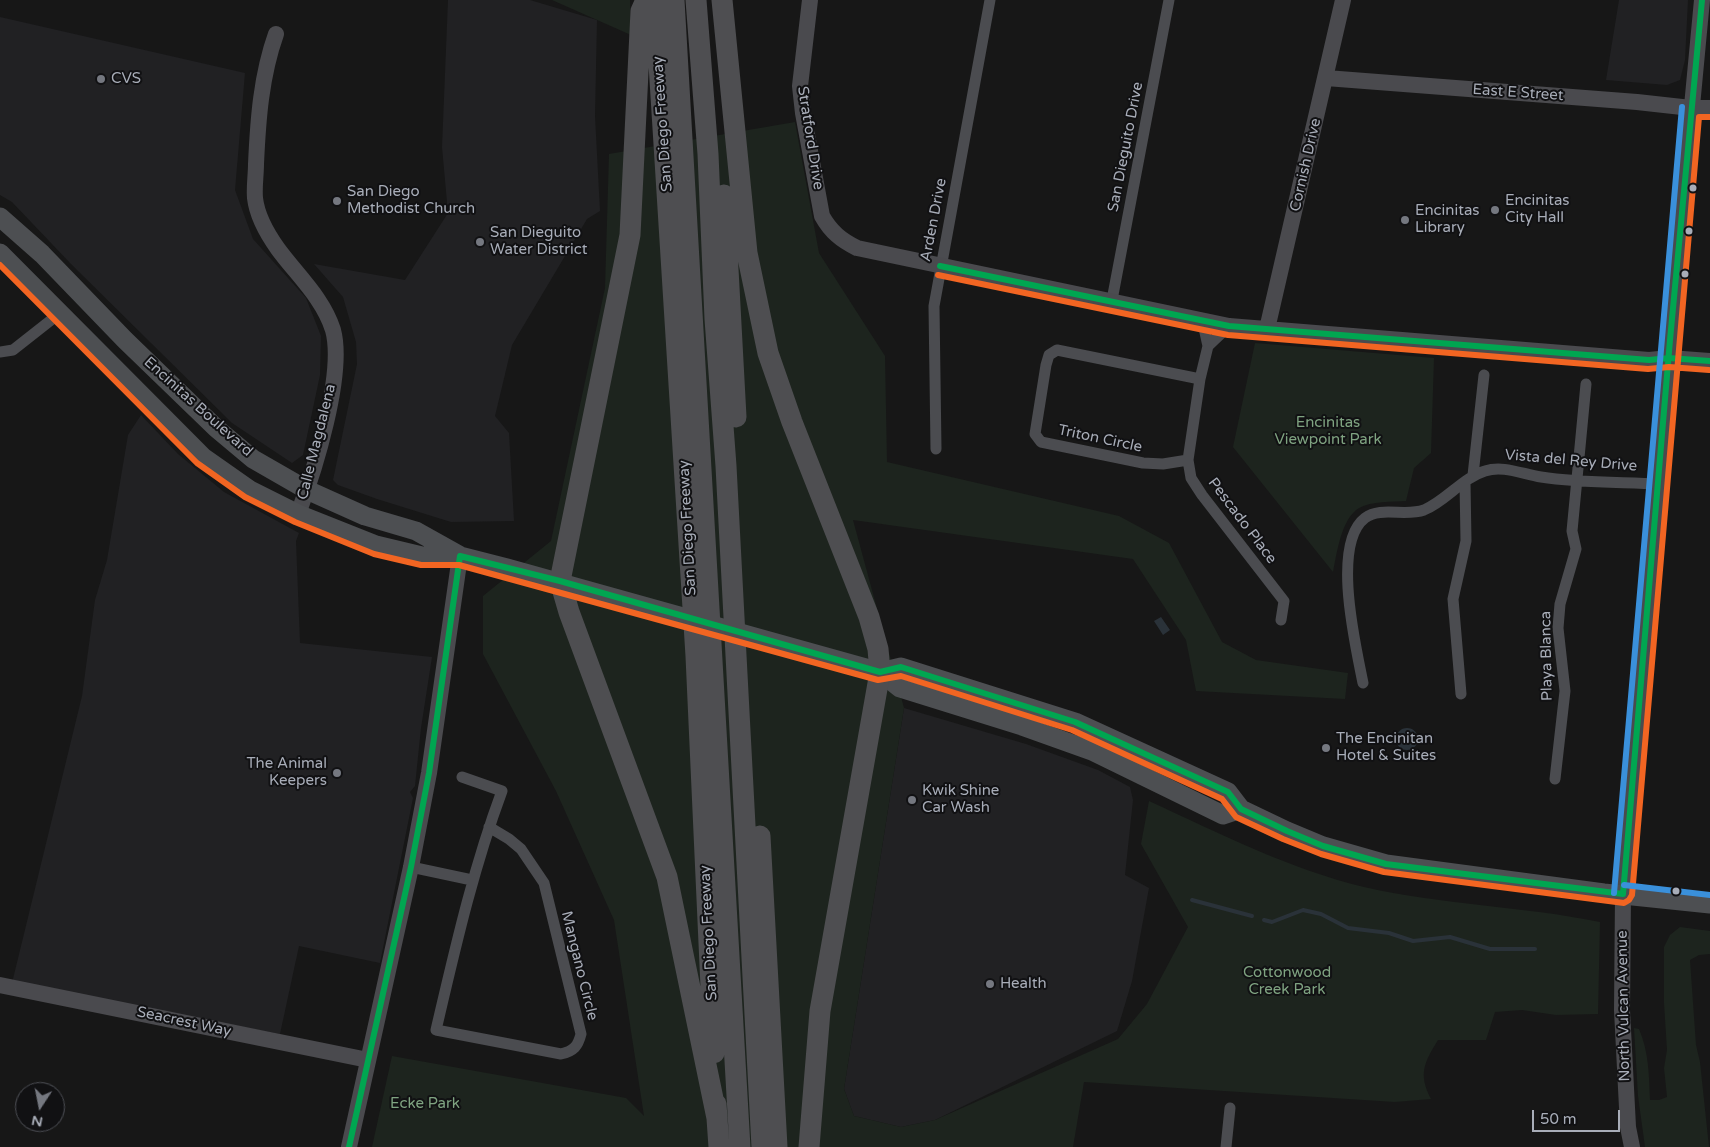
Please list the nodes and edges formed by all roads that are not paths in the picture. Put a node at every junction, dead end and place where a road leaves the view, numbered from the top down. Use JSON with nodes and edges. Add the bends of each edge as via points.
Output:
{"nodes":[{"id":1,"x":646,"y":0,"type":"edge"},
{"id":2,"x":656,"y":0,"type":"edge"},
{"id":3,"x":674,"y":0,"type":"edge"},
{"id":4,"x":696,"y":0,"type":"edge"},
{"id":5,"x":714,"y":0,"type":"edge"},
{"id":6,"x":722,"y":0,"type":"edge"},
{"id":7,"x":810,"y":0,"type":"edge"},
{"id":8,"x":990,"y":0,"type":"edge"},
{"id":9,"x":1169,"y":0,"type":"edge"},
{"id":10,"x":1343,"y":0,"type":"edge"},
{"id":11,"x":1702,"y":0,"type":"edge"},
{"id":12,"x":276,"y":34,"type":"dead end"},
{"id":13,"x":1326,"y":78,"type":"junction"},
{"id":14,"x":1691,"y":108,"type":"junction"},
{"id":15,"x":1710,"y":108,"type":"edge"},
{"id":16,"x":0,"y":217,"type":"edge"},
{"id":17,"x":0,"y":253,"type":"edge"},
{"id":18,"x":940,"y":266,"type":"junction"},
{"id":19,"x":1112,"y":300,"type":"junction"},
{"id":20,"x":60,"y":313,"type":"junction"},
{"id":21,"x":1202,"y":320,"type":"junction"},
{"id":22,"x":1229,"y":326,"type":"junction"},
{"id":23,"x":1267,"y":329,"type":"junction"},
{"id":24,"x":1208,"y":346,"type":"junction"},
{"id":25,"x":0,"y":352,"type":"edge"},
{"id":26,"x":1669,"y":358,"type":"junction"},
{"id":27,"x":1710,"y":362,"type":"edge"},
{"id":28,"x":1484,"y":375,"type":"dead end"},
{"id":29,"x":1200,"y":380,"type":"junction"},
{"id":30,"x":1586,"y":384,"type":"dead end"},
{"id":31,"x":936,"y":449,"type":"dead end"},
{"id":32,"x":1188,"y":460,"type":"junction"},
{"id":33,"x":1469,"y":479,"type":"junction"},
{"id":34,"x":1576,"y":479,"type":"junction"},
{"id":35,"x":1658,"y":484,"type":"junction"},
{"id":36,"x":307,"y":490,"type":"junction"},
{"id":37,"x":298,"y":514,"type":"junction"},
{"id":38,"x":460,"y":556,"type":"junction"},
{"id":39,"x":560,"y":581,"type":"junction"},
{"id":40,"x":739,"y":582,"type":"junction"},
{"id":41,"x":700,"y":586,"type":"junction"},
{"id":42,"x":1281,"y":620,"type":"dead end"},
{"id":43,"x":704,"y":658,"type":"junction"},
{"id":44,"x":880,"y":672,"type":"junction"},
{"id":45,"x":1363,"y":683,"type":"dead end"},
{"id":46,"x":1461,"y":694,"type":"dead end"},
{"id":47,"x":462,"y":777,"type":"dead end"},
{"id":48,"x":1555,"y":779,"type":"dead end"},
{"id":49,"x":489,"y":827,"type":"junction"},
{"id":50,"x":411,"y":867,"type":"junction"},
{"id":51,"x":472,"y":880,"type":"junction"},
{"id":52,"x":1623,"y":894,"type":"junction"},
{"id":53,"x":1710,"y":904,"type":"edge"},
{"id":54,"x":0,"y":985,"type":"edge"},
{"id":55,"x":368,"y":1060,"type":"junction"},
{"id":56,"x":1230,"y":1108,"type":"dead end"},
{"id":57,"x":717,"y":1118,"type":"junction"},
{"id":58,"x":349,"y":1147,"type":"edge"},
{"id":59,"x":719,"y":1147,"type":"edge"},
{"id":60,"x":740,"y":1147,"type":"edge"},
{"id":61,"x":762,"y":1147,"type":"edge"},
{"id":62,"x":777,"y":1147,"type":"edge"},
{"id":63,"x":808,"y":1147,"type":"edge"},
{"id":64,"x":1226,"y":1147,"type":"edge"},
{"id":65,"x":1632,"y":1147,"type":"edge"}],
"edges":[{"from":1,"to":39,"type":"highway","via":[[641,11],[630,235]]},
{"from":2,"to":41,"type":"highway","name":"San Diego Freeway"},
{"from":3,"to":41,"type":"highway"},
{"from":4,"to":40,"type":"highway","via":[[708,154],[715,319]]},
{"from":5,"to":40,"type":"highway"},
{"from":6,"to":44,"type":"highway","via":[[747,253],[768,352],[792,422],[869,617],[878,649]]},
{"from":7,"to":18,"type":"street","name":"Stratford Drive","via":[[800,86],[822,216],[841,240],[857,248]]},
{"from":8,"to":18,"type":"street","name":"Arden Drive"},
{"from":9,"to":19,"type":"street","name":"San Dieguito Drive"},
{"from":10,"to":13,"type":"street","name":"Cornish Drive"},
{"from":11,"to":14,"type":"street","name":"North Vulcan Avenue"},
{"from":12,"to":36,"type":"street","name":"Calle Magdalena","via":[[260,102],[255,198],[262,222],[278,249],[312,290],[332,330],[335,354],[333,391]]},
{"from":13,"to":14,"type":"street","name":"East E Street"},
{"from":13,"to":23,"type":"street","name":"Cornish Drive"},
{"from":14,"to":15,"type":"street","name":"East E Street"},
{"from":14,"to":26,"type":"street","name":"North Vulcan Avenue"},
{"from":16,"to":36,"type":"main road","name":"Encinitas Boulevard","via":[[42,254],[216,428],[253,459]]},
{"from":17,"to":20,"type":"main road","name":"Encinitas Boulevard"},
{"from":18,"to":19,"type":"street"},
{"from":18,"to":31,"type":"street","name":"Arden Drive","via":[[934,306]]},
{"from":19,"to":21,"type":"street"},
{"from":20,"to":25,"type":"street","via":[[12,350]]},
{"from":20,"to":37,"type":"main road","name":"Encinitas Boulevard","via":[[203,457],[250,490]]},
{"from":21,"to":22,"type":"street"},
{"from":21,"to":24,"type":"street","name":"Pescado Place"},
{"from":22,"to":23,"type":"street"},
{"from":22,"to":24,"type":"street"},
{"from":23,"to":26,"type":"street","via":[[1649,360]]},
{"from":24,"to":29,"type":"street","name":"Pescado Place"},
{"from":26,"to":27,"type":"street"},
{"from":26,"to":35,"type":"street","name":"North Vulcan Avenue"},
{"from":28,"to":33,"type":"street"},
{"from":29,"to":32,"type":"street","name":"Pescado Place"},
{"from":29,"to":32,"type":"street","name":"Triton Circle","via":[[1057,350],[1049,355],[1046,365],[1035,434],[1041,442],[1143,463]]},
{"from":30,"to":34,"type":"street","name":"Playa Blanca"},
{"from":32,"to":42,"type":"street","name":"Pescado Place","via":[[1191,478],[1202,495],[1284,602]]},
{"from":33,"to":34,"type":"street","name":"Vista del Rey Drive","via":[[1487,470],[1505,469],[1542,477]]},
{"from":33,"to":45,"type":"street","name":"Vista del Rey Drive","via":[[1425,510],[1406,514],[1380,512],[1364,518],[1351,537],[1347,602]]},
{"from":33,"to":46,"type":"street","via":[[1466,541],[1453,598]]},
{"from":34,"to":35,"type":"street","name":"Vista del Rey Drive"},
{"from":34,"to":48,"type":"street","name":"Playa Blanca","via":[[1572,531],[1576,549],[1560,604],[1558,628],[1565,691]]},
{"from":35,"to":52,"type":"street","name":"North Vulcan Avenue"},
{"from":36,"to":37,"type":"street","name":"Calle Magdalena"},
{"from":36,"to":38,"type":"main road","name":"Encinitas Boulevard","via":[[365,516],[416,531]]},
{"from":37,"to":38,"type":"main road","name":"Encinitas Boulevard","via":[[385,547],[422,556]]},
{"from":38,"to":39,"type":"main road","name":"Encinitas Boulevard"},
{"from":38,"to":50,"type":"street","via":[[429,773]]},
{"from":39,"to":44,"type":"main road","name":"Encinitas Boulevard"},
{"from":39,"to":57,"type":"highway","via":[[667,877]]},
{"from":40,"to":61,"type":"highway","via":[[736,678]]},
{"from":40,"to":62,"type":"highway","via":[[766,936]]},
{"from":41,"to":43,"type":"highway","name":"San Diego Freeway"},
{"from":43,"to":57,"type":"highway","name":"San Diego Freeway"},
{"from":43,"to":60,"type":"highway"},
{"from":44,"to":52,"type":"main road","name":"Encinitas Boulevard","via":[[900,688],[1092,750],[1223,814],[1241,809],[1322,846],[1386,864]]},
{"from":44,"to":63,"type":"highway","via":[[820,1011]]},
{"from":47,"to":49,"type":"street","name":"Mangano Circle","via":[[502,791]]},
{"from":49,"to":51,"type":"street","name":"Mangano Circle"},
{"from":49,"to":51,"type":"street","name":"Mangano Circle","via":[[521,849],[544,883],[581,1034],[579,1043],[569,1052],[561,1054],[436,1030]]},
{"from":50,"to":51,"type":"street"},
{"from":50,"to":55,"type":"street"},
{"from":52,"to":53,"type":"main road","name":"Encinitas Boulevard"},
{"from":52,"to":65,"type":"street","name":"North Vulcan Avenue","via":[[1622,1010],[1628,1127]]},
{"from":54,"to":55,"type":"street","name":"Seacrest Way"},
{"from":55,"to":58,"type":"street"},
{"from":56,"to":64,"type":"street"},
{"from":57,"to":59,"type":"highway","name":"San Diego Freeway"}]}
